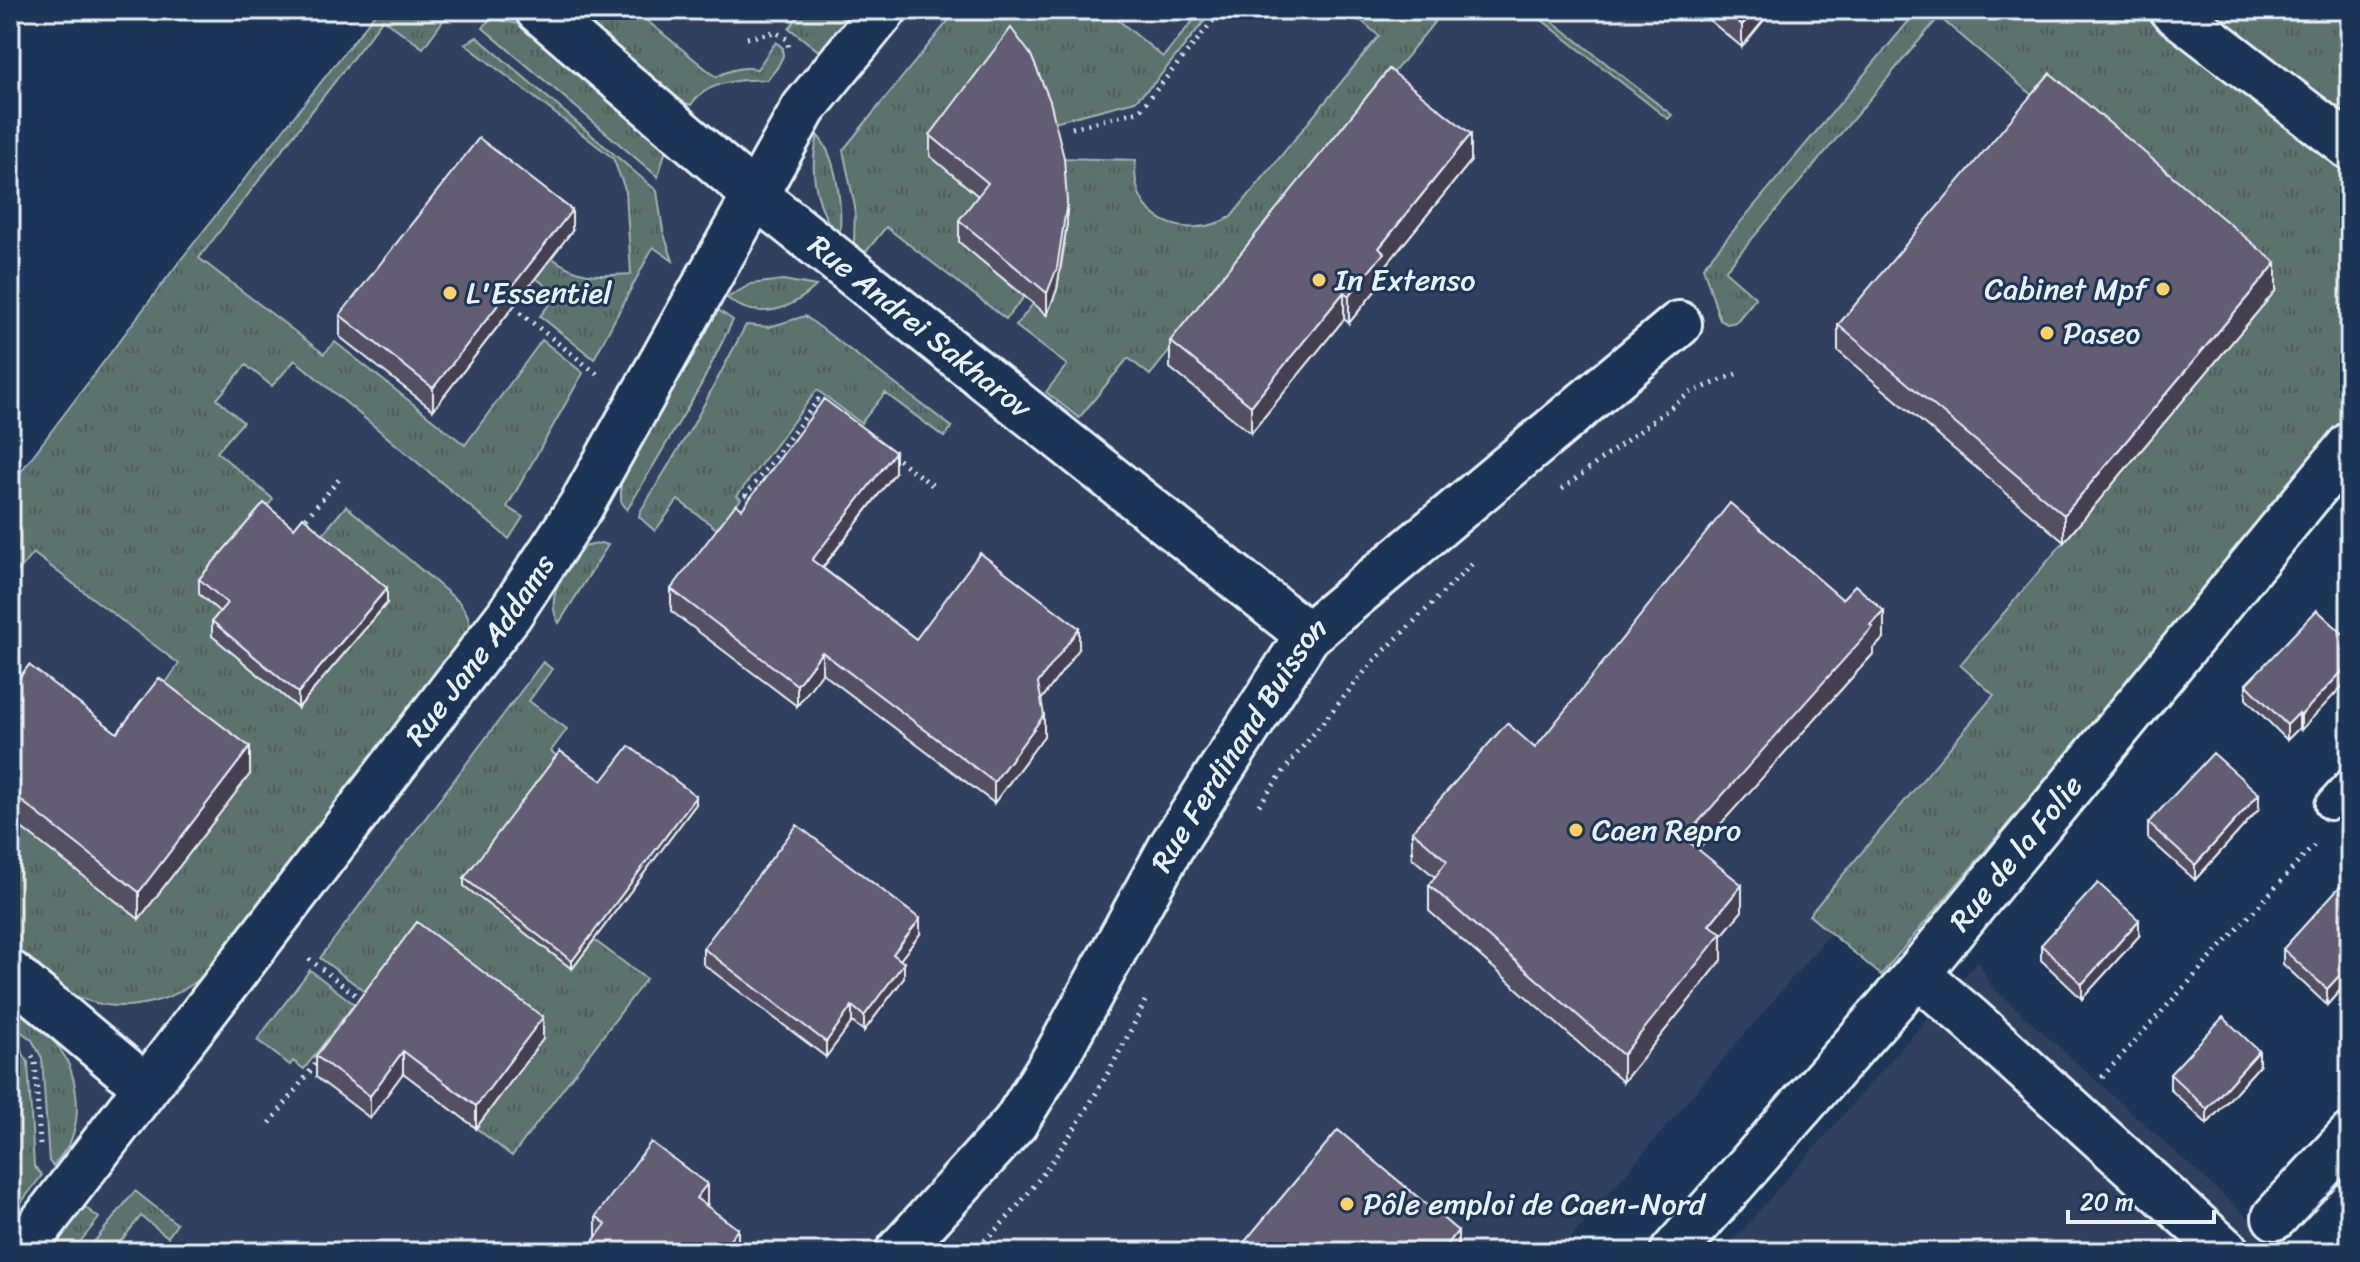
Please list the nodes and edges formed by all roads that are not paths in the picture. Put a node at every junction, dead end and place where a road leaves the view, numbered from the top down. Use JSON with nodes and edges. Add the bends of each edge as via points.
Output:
{"nodes":[{"id":1,"x":538,"y":10,"type":"edge"},
{"id":2,"x":884,"y":10,"type":"edge"},
{"id":3,"x":2172,"y":10,"type":"edge"},
{"id":4,"x":2350,"y":147,"type":"edge"},
{"id":5,"x":756,"y":196,"type":"junction"},
{"id":6,"x":1679,"y":324,"type":"dead end"},
{"id":7,"x":2350,"y":445,"type":"edge"},
{"id":8,"x":1308,"y":635,"type":"junction"},
{"id":9,"x":2350,"y":783,"type":"edge"},
{"id":10,"x":2330,"y":805,"type":"road end"},
{"id":11,"x":10,"y":973,"type":"edge"},
{"id":12,"x":1917,"y":974,"type":"junction"},
{"id":13,"x":146,"y":1087,"type":"junction"},
{"id":14,"x":2350,"y":1136,"type":"edge"},
{"id":15,"x":2275,"y":1217,"type":"dead end"},
{"id":16,"x":20,"y":1252,"type":"edge"},
{"id":17,"x":898,"y":1252,"type":"edge"},
{"id":18,"x":1673,"y":1252,"type":"edge"},
{"id":19,"x":2227,"y":1252,"type":"edge"}],
"edges":[{"from":1,"to":5,"type":"street","name":"Rue Andrei Sakharov"},
{"from":2,"to":5,"type":"street","name":"Rue Jane Addams","via":[[804,108]]},
{"from":3,"to":4,"type":"street"},
{"from":5,"to":8,"type":"street","name":"Rue Andrei Sakharov"},
{"from":5,"to":13,"type":"street","name":"Rue Jane Addams","via":[[581,506],[509,615]]},
{"from":6,"to":8,"type":"street","name":"Rue Ferdinand Buisson"},
{"from":7,"to":12,"type":"street","name":"Rue de la Folie"},
{"from":8,"to":17,"type":"street","name":"Rue Ferdinand Buisson","via":[[1171,847],[1015,1123]]},
{"from":9,"to":10,"type":"lane"},
{"from":11,"to":13,"type":"street"},
{"from":12,"to":18,"type":"street","name":"Rue de la Folie"},
{"from":12,"to":19,"type":"street"},
{"from":13,"to":16,"type":"street","name":"Rue Jane Addams"},
{"from":14,"to":15,"type":"street"}]}
